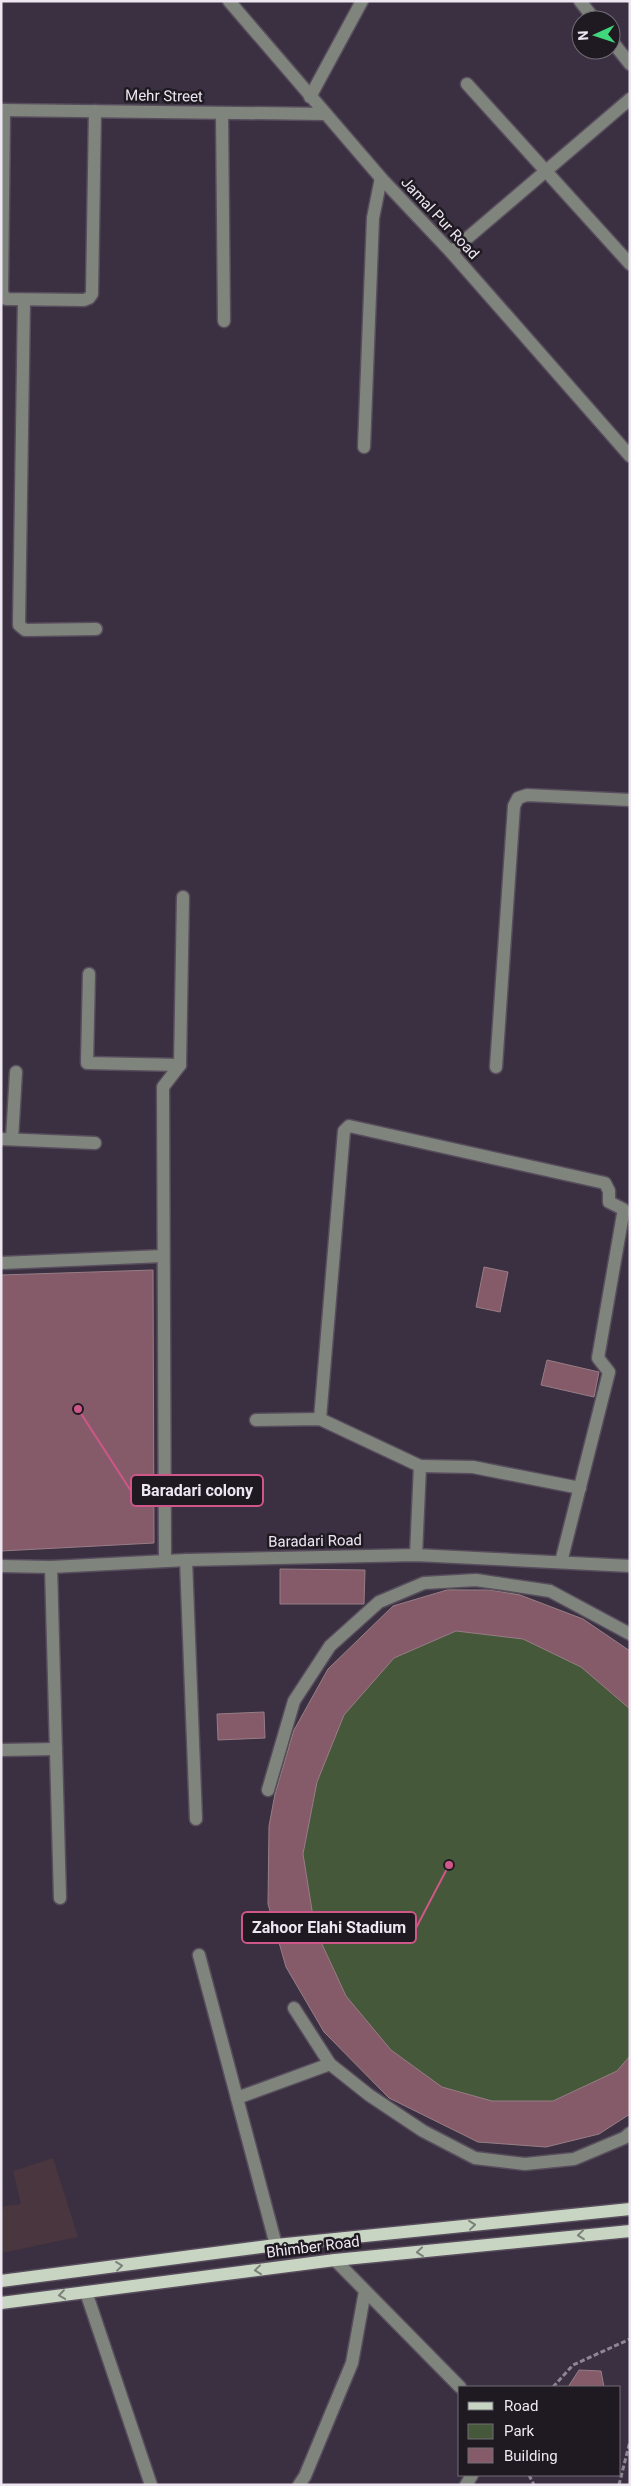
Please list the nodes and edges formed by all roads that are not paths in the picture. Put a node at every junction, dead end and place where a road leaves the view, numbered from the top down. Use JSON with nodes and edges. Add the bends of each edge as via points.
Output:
{"nodes":[{"id":1,"x":228,"y":1,"type":"edge"},
{"id":2,"x":362,"y":1,"type":"edge"},
{"id":3,"x":621,"y":53,"type":"edge"},
{"id":4,"x":630,"y":64,"type":"edge"},
{"id":5,"x":468,"y":84,"type":"dead end"},
{"id":6,"x":310,"y":97,"type":"junction"},
{"id":7,"x":630,"y":99,"type":"edge"},
{"id":8,"x":3,"y":110,"type":"edge"},
{"id":9,"x":95,"y":111,"type":"junction"},
{"id":10,"x":222,"y":113,"type":"junction"},
{"id":11,"x":326,"y":114,"type":"junction"},
{"id":12,"x":546,"y":171,"type":"junction"},
{"id":13,"x":381,"y":178,"type":"junction"},
{"id":14,"x":451,"y":252,"type":"junction"},
{"id":15,"x":630,"y":264,"type":"edge"},
{"id":16,"x":24,"y":300,"type":"junction"},
{"id":17,"x":224,"y":321,"type":"dead end"},
{"id":18,"x":364,"y":447,"type":"dead end"},
{"id":19,"x":630,"y":456,"type":"edge"},
{"id":20,"x":96,"y":629,"type":"dead end"},
{"id":21,"x":630,"y":800,"type":"edge"},
{"id":22,"x":183,"y":898,"type":"dead end"},
{"id":23,"x":89,"y":974,"type":"dead end"},
{"id":24,"x":180,"y":1065,"type":"junction"},
{"id":25,"x":496,"y":1067,"type":"dead end"},
{"id":26,"x":16,"y":1072,"type":"dead end"},
{"id":27,"x":7,"y":1139,"type":"edge"},
{"id":28,"x":95,"y":1143,"type":"dead end"},
{"id":29,"x":163,"y":1256,"type":"junction"},
{"id":30,"x":1,"y":1263,"type":"edge"},
{"id":31,"x":320,"y":1419,"type":"junction"},
{"id":32,"x":256,"y":1420,"type":"dead end"},
{"id":33,"x":420,"y":1466,"type":"junction"},
{"id":34,"x":580,"y":1488,"type":"junction"},
{"id":35,"x":416,"y":1555,"type":"junction"},
{"id":36,"x":186,"y":1560,"type":"junction"},
{"id":37,"x":165,"y":1561,"type":"junction"},
{"id":38,"x":561,"y":1562,"type":"junction"},
{"id":39,"x":1,"y":1566,"type":"edge"},
{"id":40,"x":51,"y":1566,"type":"junction"},
{"id":41,"x":630,"y":1566,"type":"edge"},
{"id":42,"x":630,"y":1634,"type":"edge"},
{"id":43,"x":56,"y":1749,"type":"junction"},
{"id":44,"x":1,"y":1750,"type":"edge"},
{"id":45,"x":268,"y":1790,"type":"dead end"},
{"id":46,"x":196,"y":1820,"type":"dead end"},
{"id":47,"x":60,"y":1898,"type":"dead end"},
{"id":48,"x":199,"y":1955,"type":"dead end"},
{"id":49,"x":294,"y":2008,"type":"dead end"},
{"id":50,"x":330,"y":2064,"type":"junction"},
{"id":51,"x":237,"y":2098,"type":"junction"},
{"id":52,"x":628,"y":2136,"type":"edge"},
{"id":53,"x":630,"y":2209,"type":"edge"},
{"id":54,"x":630,"y":2230,"type":"edge"},
{"id":55,"x":276,"y":2245,"type":"junction"},
{"id":56,"x":335,"y":2260,"type":"junction"},
{"id":57,"x":1,"y":2281,"type":"edge"},
{"id":58,"x":364,"y":2291,"type":"junction"},
{"id":59,"x":86,"y":2292,"type":"junction"},
{"id":60,"x":1,"y":2303,"type":"edge"},
{"id":61,"x":459,"y":2386,"type":"edge"},
{"id":62,"x":150,"y":2485,"type":"edge"},
{"id":63,"x":299,"y":2485,"type":"edge"}],
"edges":[{"from":1,"to":6,"type":"street","name":"Jamal Pur Road"},
{"from":2,"to":6,"type":"street"},
{"from":3,"to":4,"type":"street"},
{"from":5,"to":12,"type":"street"},
{"from":6,"to":11,"type":"street","name":"Jamal Pur Road"},
{"from":7,"to":12,"type":"street"},
{"from":8,"to":9,"type":"street","name":"Mehr Street"},
{"from":8,"to":16,"type":"street","via":[[2,293],[6,300]]},
{"from":9,"to":10,"type":"street","name":"Mehr Street"},
{"from":9,"to":16,"type":"street","via":[[92,294],[84,300]]},
{"from":10,"to":11,"type":"street","name":"Mehr Street"},
{"from":10,"to":17,"type":"street"},
{"from":11,"to":13,"type":"street","name":"Jamal Pur Road"},
{"from":12,"to":14,"type":"street"},
{"from":12,"to":15,"type":"street"},
{"from":13,"to":14,"type":"street","name":"Jamal Pur Road"},
{"from":13,"to":18,"type":"street","via":[[373,218]]},
{"from":14,"to":19,"type":"street","name":"Jamal Pur Road"},
{"from":16,"to":20,"type":"street","via":[[19,625],[25,630]]},
{"from":21,"to":25,"type":"street","via":[[527,795],[518,798],[514,806]]},
{"from":22,"to":24,"type":"street"},
{"from":23,"to":24,"type":"street","via":[[87,1063]]},
{"from":24,"to":29,"type":"street","via":[[163,1086]]},
{"from":26,"to":27,"type":"street"},
{"from":27,"to":28,"type":"street"},
{"from":29,"to":30,"type":"street"},
{"from":29,"to":37,"type":"street"},
{"from":31,"to":32,"type":"street"},
{"from":31,"to":33,"type":"street"},
{"from":31,"to":34,"type":"street","via":[[344,1131],[349,1126],[605,1183],[609,1202],[623,1209],[623,1214],[598,1358],[609,1372]]},
{"from":33,"to":34,"type":"street","via":[[473,1467]]},
{"from":33,"to":35,"type":"street"},
{"from":34,"to":38,"type":"street"},
{"from":35,"to":36,"type":"street","name":"Baradari Road"},
{"from":35,"to":38,"type":"street","name":"Baradari Road"},
{"from":36,"to":37,"type":"street","name":"Baradari Road"},
{"from":36,"to":46,"type":"street"},
{"from":37,"to":40,"type":"street","name":"Baradari Road"},
{"from":38,"to":41,"type":"street","name":"Baradari Road"},
{"from":39,"to":40,"type":"street","name":"Baradari Road"},
{"from":40,"to":43,"type":"street"},
{"from":42,"to":45,"type":"street","via":[[550,1591],[476,1580],[424,1583],[379,1602],[330,1646],[294,1701]]},
{"from":43,"to":44,"type":"street"},
{"from":43,"to":47,"type":"street"},
{"from":48,"to":51,"type":"street"},
{"from":49,"to":50,"type":"street"},
{"from":50,"to":51,"type":"street"},
{"from":50,"to":52,"type":"street","via":[[423,2131],[475,2158],[525,2164],[574,2160]]},
{"from":51,"to":55,"type":"street"},
{"from":55,"to":53,"type":"main road","name":"Bhimber Road","one_way":true},
{"from":54,"to":56,"type":"main road","name":"Bhimber Road","one_way":true},
{"from":57,"to":55,"type":"main road","name":"Bhimber Road","one_way":true},
{"from":56,"to":58,"type":"street"},
{"from":56,"to":59,"type":"main road","name":"Bhimber Road","one_way":true},
{"from":58,"to":61,"type":"street"},
{"from":58,"to":63,"type":"street","via":[[352,2364]]},
{"from":59,"to":60,"type":"main road","name":"Bhimber Road","one_way":true},
{"from":59,"to":62,"type":"street"}]}
